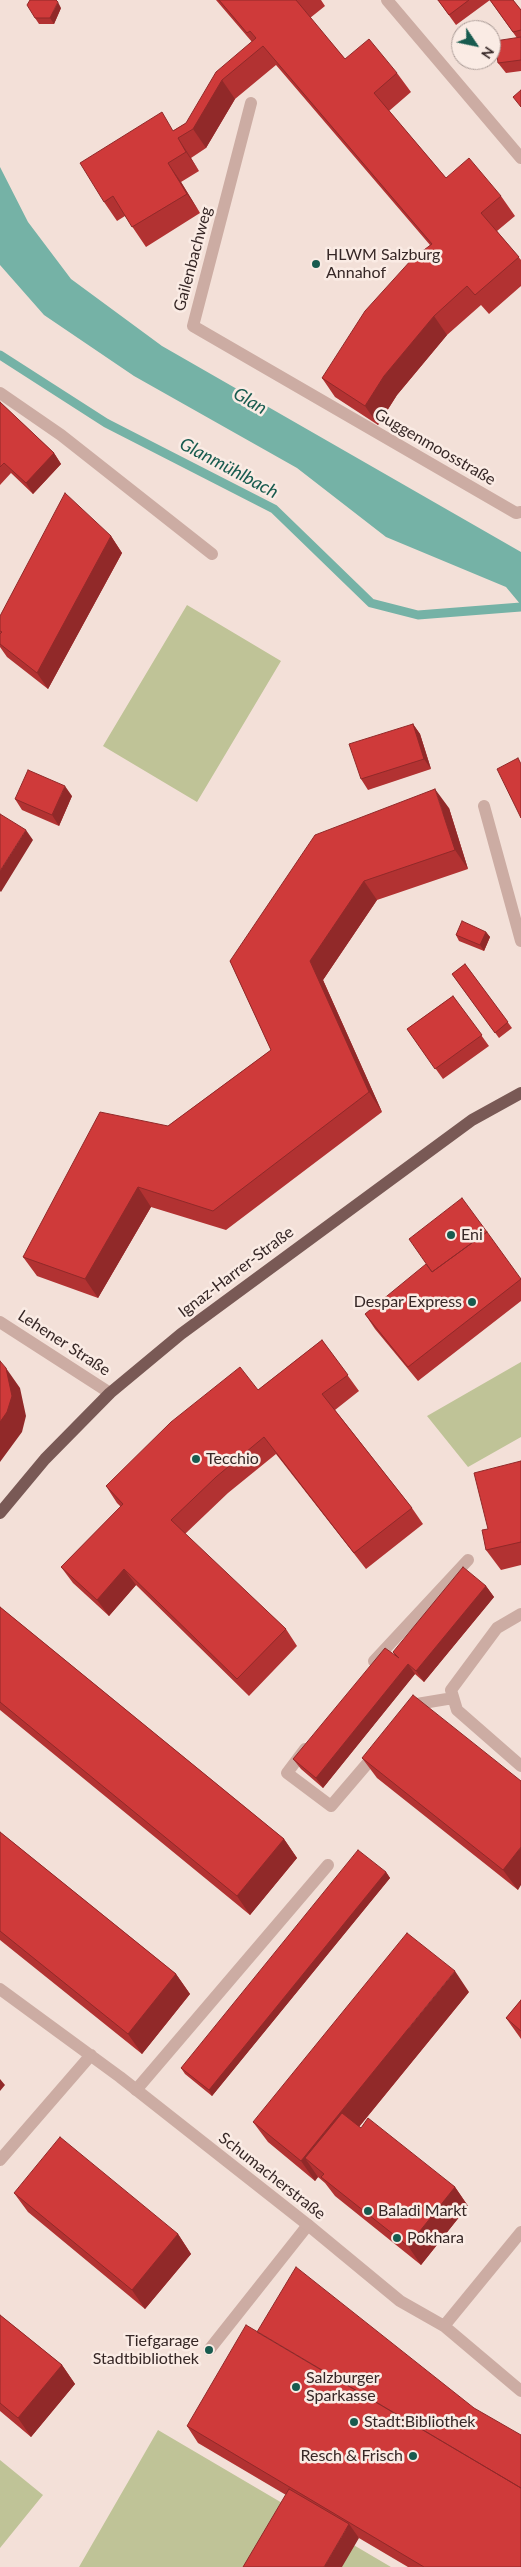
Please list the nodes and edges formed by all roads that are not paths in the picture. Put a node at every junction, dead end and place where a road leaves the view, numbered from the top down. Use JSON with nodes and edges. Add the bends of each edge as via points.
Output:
{"nodes":[{"id":1,"x":387,"y":0,"type":"edge"},
{"id":2,"x":251,"y":103,"type":"dead end"},
{"id":3,"x":521,"y":158,"type":"edge"},
{"id":4,"x":0,"y":393,"type":"edge"},
{"id":5,"x":359,"y":422,"type":"joint"},
{"id":6,"x":521,"y":512,"type":"edge"},
{"id":7,"x":212,"y":554,"type":"dead end"},
{"id":8,"x":484,"y":806,"type":"dead end"},
{"id":9,"x":521,"y":941,"type":"edge"},
{"id":10,"x":521,"y":1093,"type":"edge"},
{"id":11,"x":0,"y":1322,"type":"edge"},
{"id":12,"x":110,"y":1393,"type":"junction"},
{"id":13,"x":0,"y":1513,"type":"edge"},
{"id":14,"x":468,"y":1560,"type":"dead end"},
{"id":15,"x":521,"y":1614,"type":"edge"},
{"id":16,"x":369,"y":1668,"type":"edge"},
{"id":17,"x":453,"y":1698,"type":"junction"},
{"id":18,"x":399,"y":1726,"type":"edge"},
{"id":19,"x":316,"y":1735,"type":"edge"},
{"id":20,"x":387,"y":1740,"type":"edge"},
{"id":21,"x":521,"y":1766,"type":"edge"},
{"id":22,"x":328,"y":1865,"type":"dead end"},
{"id":23,"x":0,"y":1989,"type":"edge"},
{"id":24,"x":91,"y":2055,"type":"junction"},
{"id":25,"x":136,"y":2090,"type":"junction"},
{"id":26,"x":0,"y":2160,"type":"edge"},
{"id":27,"x":308,"y":2225,"type":"junction"},
{"id":28,"x":521,"y":2232,"type":"edge"},
{"id":29,"x":444,"y":2326,"type":"junction"},
{"id":30,"x":209,"y":2350,"type":"dead end"},
{"id":31,"x":521,"y":2391,"type":"edge"}],
"edges":[{"from":1,"to":3,"type":"street"},
{"from":2,"to":5,"type":"street","name":"Gailenbachweg","via":[[193,326]]},
{"from":4,"to":7,"type":"street","via":[[62,435]]},
{"from":5,"to":6,"type":"street","name":"Guggenmoosstraße","via":[[516,513]]},
{"from":8,"to":9,"type":"street"},
{"from":10,"to":12,"type":"main road","name":"Ignaz-Harrer-Straße","via":[[472,1120],[293,1250],[181,1334]]},
{"from":11,"to":12,"type":"street","name":"Lehener Straße"},
{"from":12,"to":13,"type":"main road","name":"Ignaz-Harrer-Straße","via":[[45,1459]]},
{"from":14,"to":16,"type":"street"},
{"from":15,"to":17,"type":"street","via":[[497,1628],[451,1690]]},
{"from":17,"to":18,"type":"street","via":[[417,1704]]},
{"from":17,"to":21,"type":"street","via":[[456,1710]]},
{"from":19,"to":20,"type":"street","via":[[286,1773],[331,1806]]},
{"from":22,"to":25,"type":"street"},
{"from":23,"to":24,"type":"street","name":"Schumacherstraße"},
{"from":24,"to":25,"type":"street","name":"Schumacherstraße"},
{"from":24,"to":26,"type":"street"},
{"from":25,"to":27,"type":"street","name":"Schumacherstraße"},
{"from":27,"to":29,"type":"street","name":"Schumacherstraße","via":[[400,2301]]},
{"from":27,"to":30,"type":"street"},
{"from":28,"to":29,"type":"street"},
{"from":29,"to":31,"type":"street","name":"Schumacherstraße"}]}
